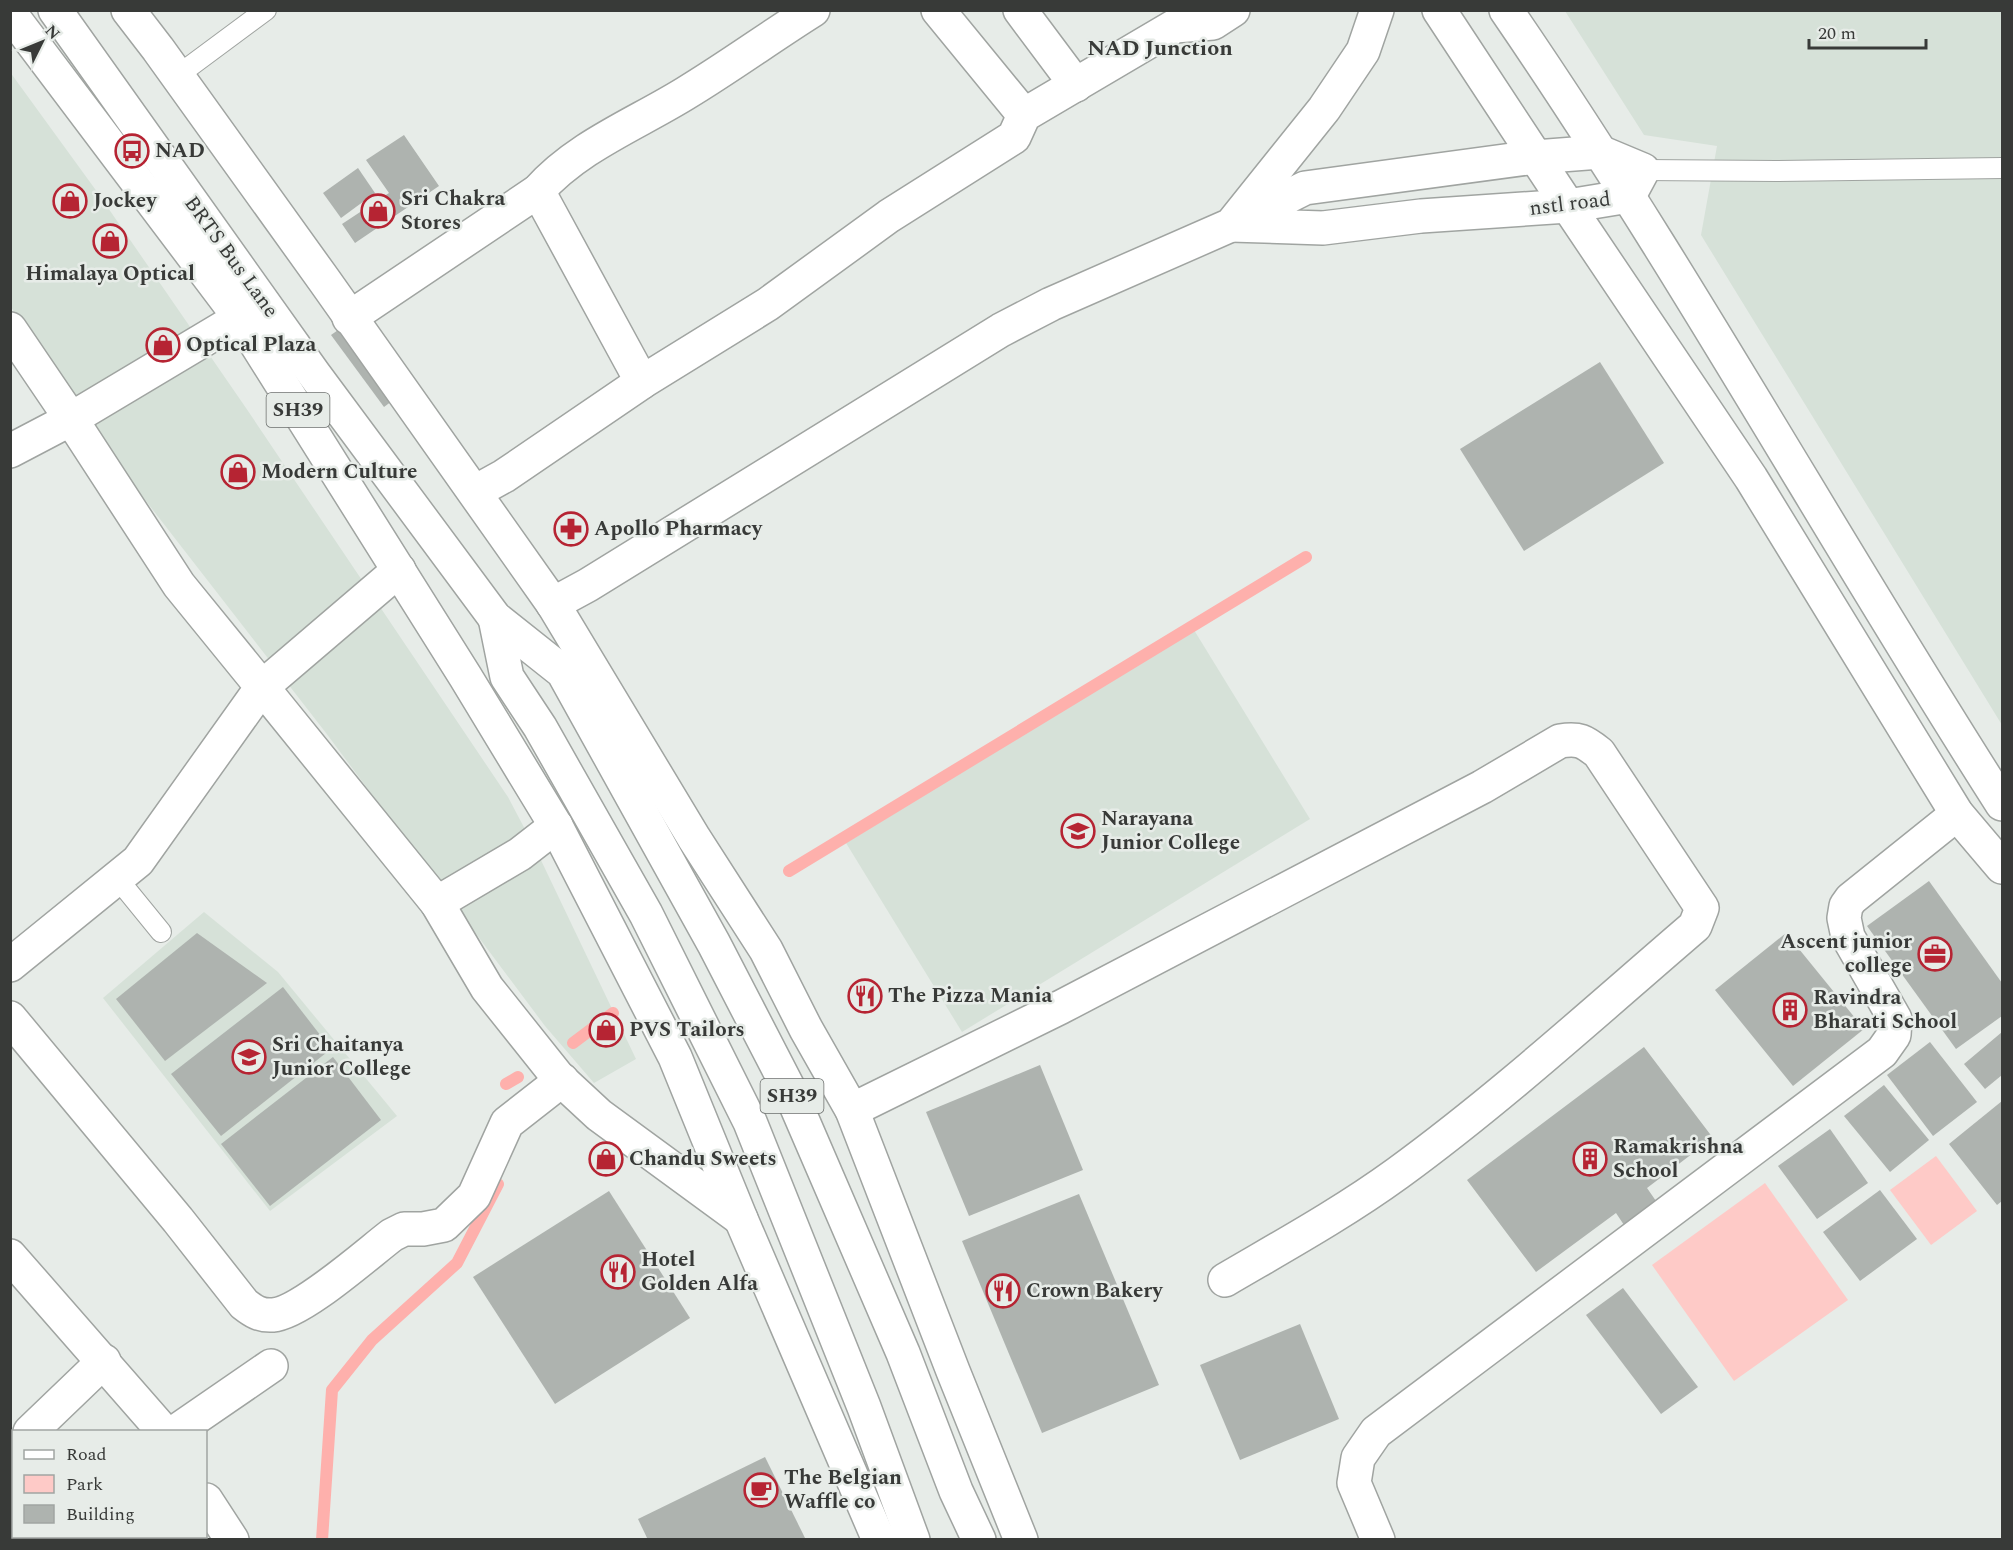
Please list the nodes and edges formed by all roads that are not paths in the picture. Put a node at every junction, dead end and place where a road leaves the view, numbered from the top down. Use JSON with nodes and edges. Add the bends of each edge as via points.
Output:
{"nodes":[{"id":1,"x":55,"y":10,"type":"edge"},
{"id":2,"x":128,"y":10,"type":"edge"},
{"id":3,"x":266,"y":10,"type":"edge"},
{"id":4,"x":813,"y":10,"type":"edge"},
{"id":5,"x":938,"y":10,"type":"edge"},
{"id":6,"x":1020,"y":10,"type":"edge"},
{"id":7,"x":1233,"y":10,"type":"edge"},
{"id":8,"x":1377,"y":10,"type":"edge"},
{"id":9,"x":1439,"y":10,"type":"edge"},
{"id":10,"x":1506,"y":10,"type":"edge"},
{"id":11,"x":10,"y":13,"type":"edge"},
{"id":12,"x":1171,"y":18,"type":"edge"},
{"id":13,"x":177,"y":75,"type":"junction"},
{"id":14,"x":1076,"y":85,"type":"junction"},
{"id":15,"x":1024,"y":115,"type":"junction"},
{"id":16,"x":1600,"y":152,"type":"junction"},
{"id":17,"x":1535,"y":157,"type":"junction"},
{"id":18,"x":2002,"y":168,"type":"edge"},
{"id":19,"x":1636,"y":183,"type":"junction"},
{"id":20,"x":538,"y":191,"type":"junction"},
{"id":21,"x":1568,"y":206,"type":"junction"},
{"id":22,"x":1231,"y":225,"type":"junction"},
{"id":23,"x":240,"y":318,"type":"junction"},
{"id":24,"x":349,"y":318,"type":"junction"},
{"id":25,"x":10,"y":329,"type":"edge"},
{"id":26,"x":642,"y":381,"type":"junction"},
{"id":27,"x":71,"y":419,"type":"junction"},
{"id":28,"x":10,"y":451,"type":"edge"},
{"id":29,"x":475,"y":492,"type":"junction"},
{"id":30,"x":399,"y":570,"type":"junction"},
{"id":31,"x":553,"y":604,"type":"junction"},
{"id":32,"x":495,"y":618,"type":"junction"},
{"id":33,"x":262,"y":687,"type":"junction"},
{"id":34,"x":2002,"y":804,"type":"edge"},
{"id":35,"x":1957,"y":814,"type":"junction"},
{"id":36,"x":556,"y":826,"type":"junction"},
{"id":37,"x":2002,"y":867,"type":"edge"},
{"id":38,"x":117,"y":878,"type":"junction"},
{"id":39,"x":437,"y":903,"type":"junction"},
{"id":40,"x":161,"y":933,"type":"dead end"},
{"id":41,"x":10,"y":965,"type":"edge"},
{"id":42,"x":10,"y":1018,"type":"edge"},
{"id":43,"x":562,"y":1080,"type":"junction"},
{"id":44,"x":852,"y":1110,"type":"junction"},
{"id":45,"x":741,"y":1219,"type":"junction"},
{"id":46,"x":10,"y":1256,"type":"edge"},
{"id":47,"x":1225,"y":1280,"type":"dead end"},
{"id":48,"x":104,"y":1361,"type":"junction"},
{"id":49,"x":271,"y":1365,"type":"dead end"},
{"id":50,"x":31,"y":1430,"type":"edge"},
{"id":51,"x":163,"y":1430,"type":"edge"},
{"id":52,"x":176,"y":1430,"type":"edge"},
{"id":53,"x":207,"y":1502,"type":"edge"},
{"id":54,"x":231,"y":1539,"type":"edge"},
{"id":55,"x":879,"y":1539,"type":"edge"},
{"id":56,"x":913,"y":1539,"type":"edge"},
{"id":57,"x":979,"y":1539,"type":"edge"},
{"id":58,"x":1021,"y":1539,"type":"edge"},
{"id":59,"x":1378,"y":1539,"type":"edge"}],
"edges":[{"from":1,"to":32,"type":"street","name":"BRTS Bus Lane","via":[[314,374]]},
{"from":2,"to":13,"type":"street"},
{"from":3,"to":13,"type":"lane"},
{"from":4,"to":20,"type":"street","via":[[687,93],[580,154]]},
{"from":5,"to":15,"type":"street"},
{"from":6,"to":14,"type":"street"},
{"from":7,"to":12,"type":"street","via":[[1213,23]]},
{"from":8,"to":22,"type":"street","via":[[1363,51],[1324,109]]},
{"from":9,"to":17,"type":"street"},
{"from":10,"to":16,"type":"street"},
{"from":11,"to":23,"type":"street","number":"SH39"},
{"from":12,"to":14,"type":"street"},
{"from":13,"to":24,"type":"street"},
{"from":14,"to":15,"type":"street"},
{"from":15,"to":26,"type":"street","via":[[1014,137],[889,216],[768,304]]},
{"from":16,"to":17,"type":"street"},
{"from":16,"to":19,"type":"street"},
{"from":17,"to":21,"type":"street"},
{"from":17,"to":22,"type":"street","via":[[1305,189]]},
{"from":18,"to":19,"type":"lane","name":"nstl road","via":[[1776,171]]},
{"from":19,"to":21,"type":"street","name":"nstl road"},
{"from":19,"to":34,"type":"street","via":[[1833,527]]},
{"from":20,"to":24,"type":"street"},
{"from":20,"to":26,"type":"street"},
{"from":21,"to":22,"type":"street","name":"nstl road","via":[[1421,216],[1323,228]]},
{"from":21,"to":35,"type":"street","via":[[1751,478]]},
{"from":22,"to":31,"type":"street","via":[[1001,330]]},
{"from":23,"to":27,"type":"street"},
{"from":23,"to":30,"type":"street","number":"SH39"},
{"from":24,"to":29,"type":"street"},
{"from":25,"to":27,"type":"street"},
{"from":26,"to":29,"type":"street"},
{"from":27,"to":28,"type":"street"},
{"from":27,"to":33,"type":"street","via":[[178,585]]},
{"from":29,"to":31,"type":"street"},
{"from":30,"to":33,"type":"street"},
{"from":30,"to":36,"type":"street","number":"SH39"},
{"from":31,"to":44,"type":"street","via":[[766,950]]},
{"from":32,"to":56,"type":"street","number":"SH39","via":[[507,677],[646,914],[750,1122]]},
{"from":32,"to":57,"type":"street","number":"SH39","via":[[562,672],[714,944],[789,1089]]},
{"from":33,"to":38,"type":"street","via":[[138,861]]},
{"from":33,"to":39,"type":"street"},
{"from":35,"to":37,"type":"street"},
{"from":35,"to":59,"type":"street","via":[[1846,906],[1848,936],[1894,1019],[1894,1035],[1882,1052],[1376,1432],[1358,1458],[1354,1483]]},
{"from":36,"to":39,"type":"street","via":[[520,854]]},
{"from":36,"to":45,"type":"street","via":[[675,1057]]},
{"from":38,"to":40,"type":"lane"},
{"from":38,"to":41,"type":"street"},
{"from":39,"to":43,"type":"street","via":[[487,988]]},
{"from":42,"to":43,"type":"street","via":[[256,1314],[274,1315],[308,1300],[404,1229],[444,1225],[474,1196],[507,1124]]},
{"from":43,"to":45,"type":"street","via":[[599,1115]]},
{"from":44,"to":47,"type":"street","via":[[1083,996],[1482,787],[1560,741],[1575,738],[1587,743],[1599,753],[1702,908],[1695,926],[1504,1090],[1397,1173]]},
{"from":44,"to":58,"type":"street"},
{"from":45,"to":55,"type":"street"},
{"from":46,"to":48,"type":"street"},
{"from":48,"to":50,"type":"street"},
{"from":48,"to":51,"type":"street"},
{"from":49,"to":52,"type":"street"},
{"from":53,"to":54,"type":"street"}]}
